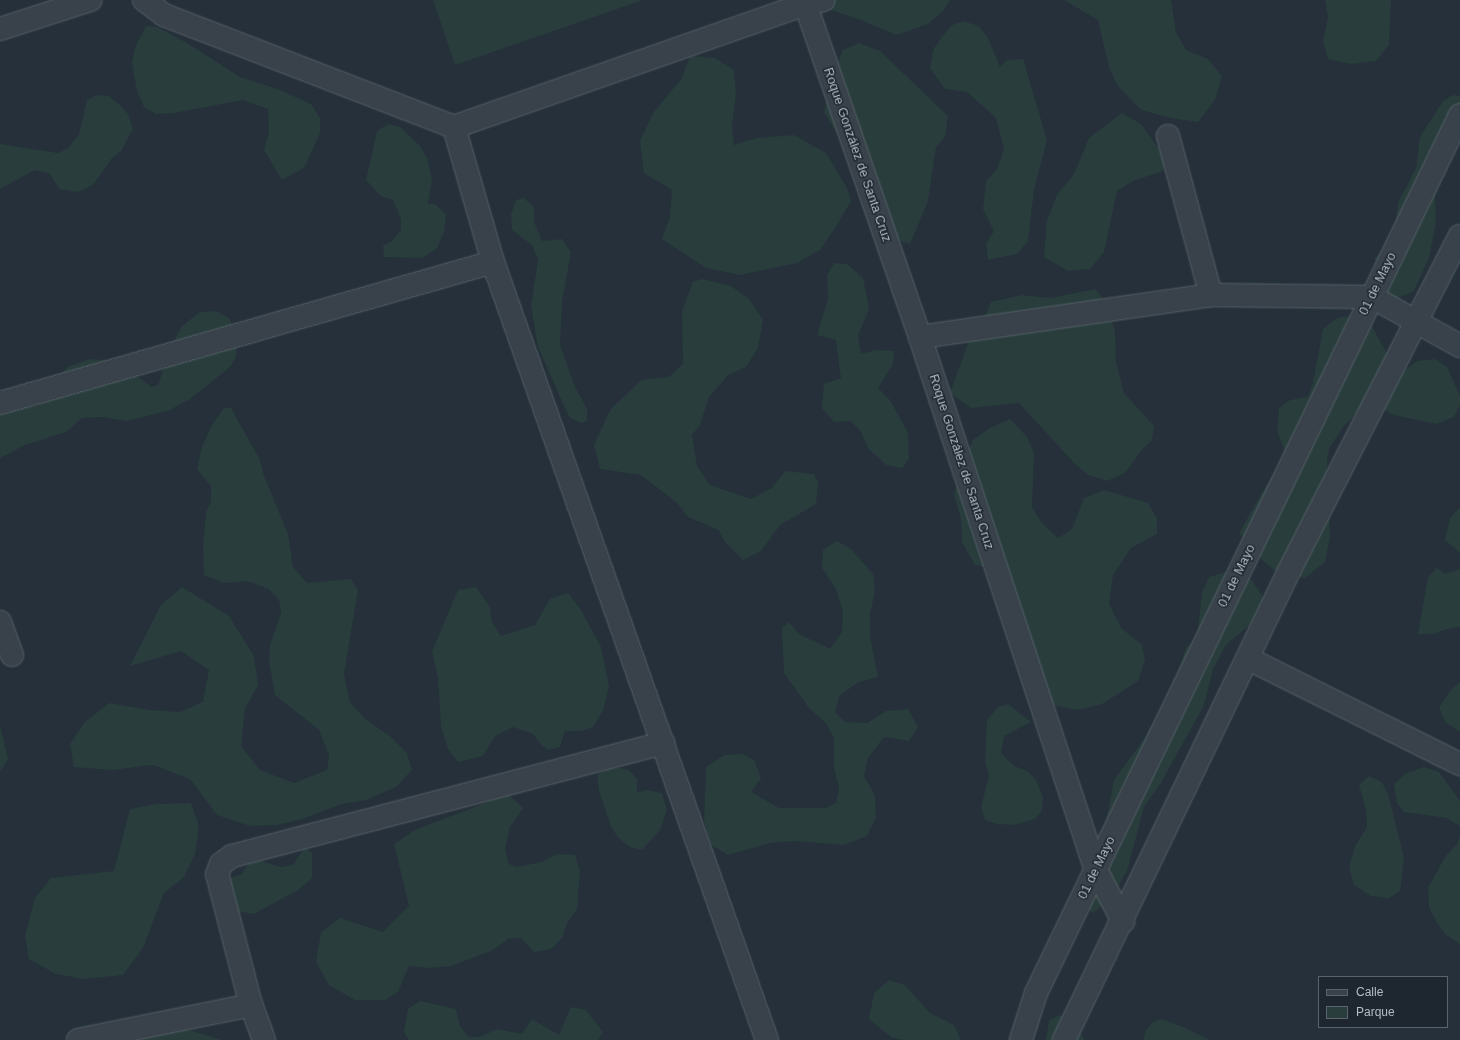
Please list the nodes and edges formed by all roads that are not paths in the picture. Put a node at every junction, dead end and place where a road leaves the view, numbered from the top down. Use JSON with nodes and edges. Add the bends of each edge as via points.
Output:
{"nodes":[{"id":1,"x":90,"y":0,"type":"edge"},
{"id":2,"x":144,"y":0,"type":"edge"},
{"id":3,"x":811,"y":1,"type":"edge"},
{"id":4,"x":0,"y":29,"type":"edge"},
{"id":5,"x":1460,"y":115,"type":"edge"},
{"id":6,"x":454,"y":127,"type":"junction"},
{"id":7,"x":1168,"y":136,"type":"dead end"},
{"id":8,"x":1460,"y":236,"type":"edge"},
{"id":9,"x":493,"y":262,"type":"junction"},
{"id":10,"x":1211,"y":295,"type":"junction"},
{"id":11,"x":1372,"y":297,"type":"junction"},
{"id":12,"x":1417,"y":324,"type":"junction"},
{"id":13,"x":920,"y":337,"type":"junction"},
{"id":14,"x":1460,"y":346,"type":"edge"},
{"id":15,"x":0,"y":403,"type":"edge"},
{"id":16,"x":0,"y":622,"type":"edge"},
{"id":17,"x":12,"y":655,"type":"dead end"},
{"id":18,"x":1250,"y":659,"type":"junction"},
{"id":19,"x":663,"y":743,"type":"junction"},
{"id":20,"x":1460,"y":764,"type":"edge"},
{"id":21,"x":1096,"y":870,"type":"junction"},
{"id":22,"x":1123,"y":921,"type":"junction"},
{"id":23,"x":251,"y":1005,"type":"junction"},
{"id":24,"x":78,"y":1040,"type":"edge"},
{"id":25,"x":264,"y":1040,"type":"edge"},
{"id":26,"x":767,"y":1040,"type":"edge"},
{"id":27,"x":1022,"y":1040,"type":"edge"},
{"id":28,"x":1064,"y":1040,"type":"edge"}],
"edges":[{"from":1,"to":4,"type":"street"},
{"from":2,"to":6,"type":"street","via":[[164,15]]},
{"from":3,"to":6,"type":"street"},
{"from":3,"to":13,"type":"street","name":"Roque González de Santa Cruz"},
{"from":5,"to":11,"type":"street","name":"01 de Mayo"},
{"from":6,"to":9,"type":"street"},
{"from":7,"to":10,"type":"street"},
{"from":8,"to":12,"type":"street"},
{"from":9,"to":15,"type":"street"},
{"from":9,"to":19,"type":"street"},
{"from":10,"to":11,"type":"street"},
{"from":10,"to":13,"type":"street"},
{"from":11,"to":12,"type":"street"},
{"from":11,"to":21,"type":"street","name":"01 de Mayo"},
{"from":12,"to":14,"type":"street"},
{"from":12,"to":18,"type":"street","via":[[1289,571]]},
{"from":13,"to":21,"type":"street","name":"Roque González de Santa Cruz"},
{"from":16,"to":17,"type":"street"},
{"from":18,"to":20,"type":"street"},
{"from":18,"to":22,"type":"street"},
{"from":19,"to":23,"type":"street","via":[[232,856],[222,864],[217,874]]},
{"from":19,"to":26,"type":"street"},
{"from":21,"to":22,"type":"street","name":"Roque González de Santa Cruz"},
{"from":21,"to":27,"type":"street","name":"01 de Mayo","via":[[1036,993]]},
{"from":22,"to":28,"type":"street"},
{"from":23,"to":24,"type":"street"},
{"from":23,"to":25,"type":"street"}]}
